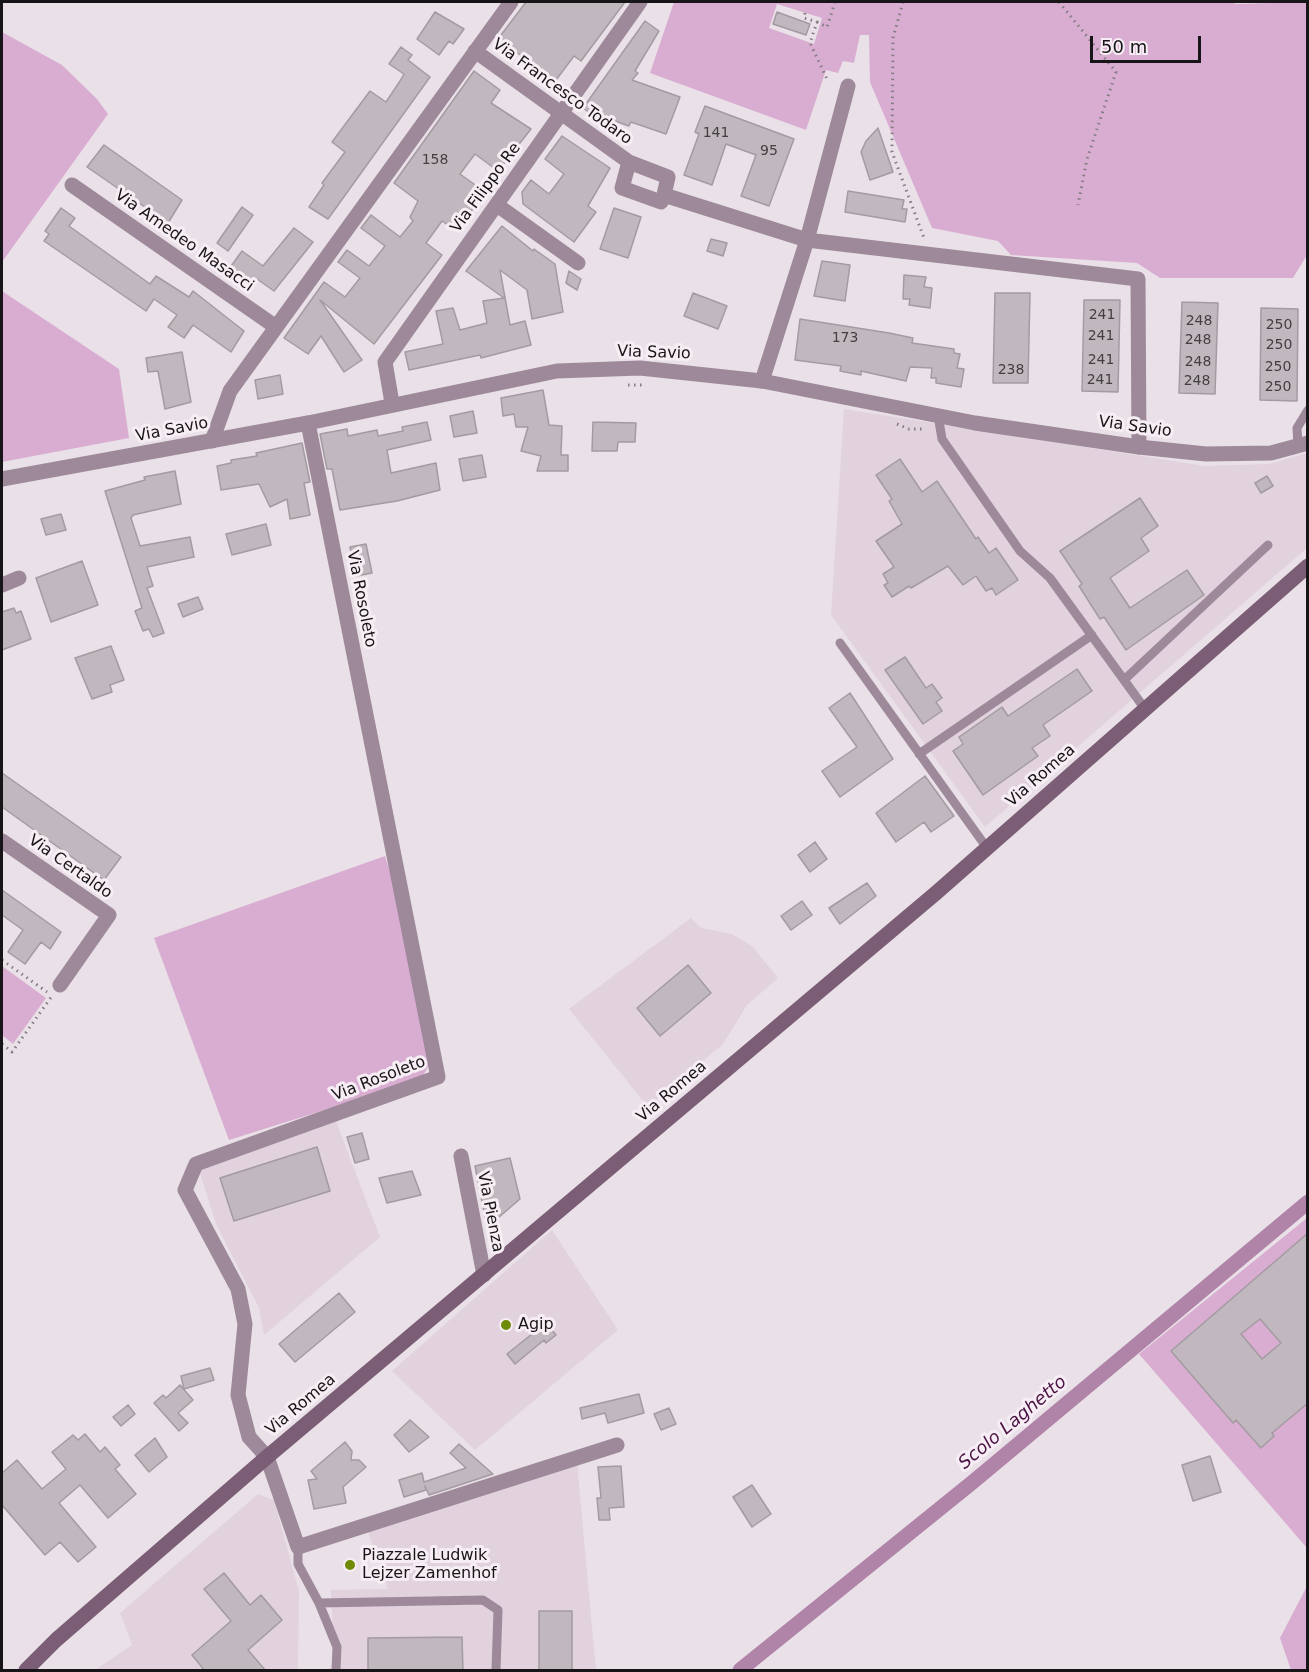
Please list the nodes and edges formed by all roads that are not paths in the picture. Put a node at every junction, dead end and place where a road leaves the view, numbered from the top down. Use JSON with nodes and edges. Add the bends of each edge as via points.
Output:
{"nodes":[{"id":1,"x":511,"y":2,"type":"edge"},
{"id":2,"x":640,"y":2,"type":"edge"},
{"id":3,"x":475,"y":51,"type":"junction"},
{"id":4,"x":848,"y":86,"type":"dead end"},
{"id":5,"x":562,"y":114,"type":"junction"},
{"id":6,"x":629,"y":162,"type":"junction"},
{"id":7,"x":72,"y":185,"type":"dead end"},
{"id":8,"x":664,"y":195,"type":"junction"},
{"id":9,"x":497,"y":205,"type":"junction"},
{"id":10,"x":807,"y":240,"type":"junction"},
{"id":11,"x":578,"y":263,"type":"dead end"},
{"id":12,"x":276,"y":327,"type":"junction"},
{"id":13,"x":762,"y":381,"type":"junction"},
{"id":14,"x":392,"y":403,"type":"junction"},
{"id":15,"x":1308,"y":410,"type":"edge"},
{"id":16,"x":939,"y":422,"type":"junction"},
{"id":17,"x":308,"y":423,"type":"junction"},
{"id":18,"x":212,"y":441,"type":"junction"},
{"id":19,"x":1303,"y":445,"type":"edge"},
{"id":20,"x":1138,"y":447,"type":"junction"},
{"id":21,"x":3,"y":481,"type":"edge"},
{"id":22,"x":1268,"y":545,"type":"dead end"},
{"id":23,"x":1308,"y":566,"type":"edge"},
{"id":24,"x":19,"y":578,"type":"dead end"},
{"id":25,"x":2,"y":585,"type":"edge"},
{"id":26,"x":1092,"y":635,"type":"junction"},
{"id":27,"x":840,"y":643,"type":"dead end"},
{"id":28,"x":1124,"y":680,"type":"junction"},
{"id":29,"x":1145,"y":709,"type":"junction"},
{"id":30,"x":919,"y":754,"type":"junction"},
{"id":31,"x":2,"y":841,"type":"edge"},
{"id":32,"x":987,"y":848,"type":"junction"},
{"id":33,"x":56,"y":990,"type":"road end"},
{"id":34,"x":461,"y":1156,"type":"dead end"},
{"id":35,"x":484,"y":1275,"type":"junction"},
{"id":36,"x":617,"y":1445,"type":"dead end"},
{"id":37,"x":267,"y":1457,"type":"junction"},
{"id":38,"x":298,"y":1547,"type":"junction"},
{"id":39,"x":319,"y":1603,"type":"junction"},
{"id":40,"x":56,"y":1640,"type":"junction"},
{"id":41,"x":13,"y":1671,"type":"edge"},
{"id":42,"x":26,"y":1671,"type":"edge"},
{"id":43,"x":336,"y":1671,"type":"edge"},
{"id":44,"x":496,"y":1671,"type":"edge"}],
"edges":[{"from":1,"to":3,"type":"street"},
{"from":2,"to":5,"type":"street","name":"Via Filippo Re"},
{"from":3,"to":5,"type":"street","name":"Via Francesco Todaro"},
{"from":3,"to":12,"type":"street"},
{"from":4,"to":10,"type":"street"},
{"from":5,"to":6,"type":"street","name":"Via Francesco Todaro"},
{"from":5,"to":9,"type":"street","name":"Via Filippo Re"},
{"from":6,"to":8,"type":"street","name":"Via Francesco Todaro","via":[[668,177]]},
{"from":6,"to":8,"type":"street","name":"Via Francesco Todaro","via":[[622,188],[661,202]]},
{"from":7,"to":12,"type":"street","name":"Via Amedeo Masacci"},
{"from":8,"to":10,"type":"street","name":"Via Francesco Todaro"},
{"from":9,"to":11,"type":"street"},
{"from":9,"to":14,"type":"street","name":"Via Filippo Re","via":[[386,362]]},
{"from":10,"to":13,"type":"street"},
{"from":10,"to":20,"type":"street","name":"Via Francesco Todaro","via":[[1138,279]]},
{"from":12,"to":18,"type":"street","via":[[230,391]]},
{"from":13,"to":14,"type":"street","name":"Via Savio","via":[[640,368],[557,371]]},
{"from":13,"to":16,"type":"street","name":"Via Savio"},
{"from":14,"to":17,"type":"street","name":"Via Savio"},
{"from":15,"to":19,"type":"lane","via":[[1297,428]]},
{"from":16,"to":20,"type":"street","name":"Via Savio"},
{"from":16,"to":26,"type":"lane","via":[[942,439],[1020,551],[1050,578]]},
{"from":17,"to":18,"type":"street","name":"Via Savio"},
{"from":17,"to":37,"type":"street","name":"Via Rosoleto","via":[[438,1077],[196,1164],[185,1190],[237,1289],[244,1324],[238,1395],[249,1437]]},
{"from":18,"to":21,"type":"street","name":"Via Savio"},
{"from":19,"to":20,"type":"street","name":"Via Savio","via":[[1271,453],[1206,454]]},
{"from":22,"to":28,"type":"lane"},
{"from":23,"to":29,"type":"main road","name":"Via Romea"},
{"from":24,"to":25,"type":"street"},
{"from":26,"to":28,"type":"lane"},
{"from":26,"to":30,"type":"lane"},
{"from":27,"to":30,"type":"lane"},
{"from":28,"to":29,"type":"lane"},
{"from":29,"to":32,"type":"main road","name":"Via Romea"},
{"from":30,"to":32,"type":"lane"},
{"from":31,"to":33,"type":"street","name":"Via Certaldo","via":[[108,915]]},
{"from":32,"to":35,"type":"main road","name":"Via Romea"},
{"from":34,"to":35,"type":"street","name":"Via Pienza"},
{"from":35,"to":37,"type":"main road","name":"Via Romea"},
{"from":36,"to":38,"type":"street"},
{"from":37,"to":38,"type":"street","name":"Via Rosoleto"},
{"from":37,"to":40,"type":"main road","name":"Via Romea"},
{"from":38,"to":39,"type":"lane","name":"Via Rosoleto","via":[[298,1564]]},
{"from":39,"to":43,"type":"lane","name":"Via Rosoleto","via":[[337,1647]]},
{"from":39,"to":44,"type":"lane","via":[[483,1600],[498,1610]]},
{"from":40,"to":41,"type":"main road","name":"Via Romea"},
{"from":40,"to":42,"type":"main road","name":"Via Romea"}]}
